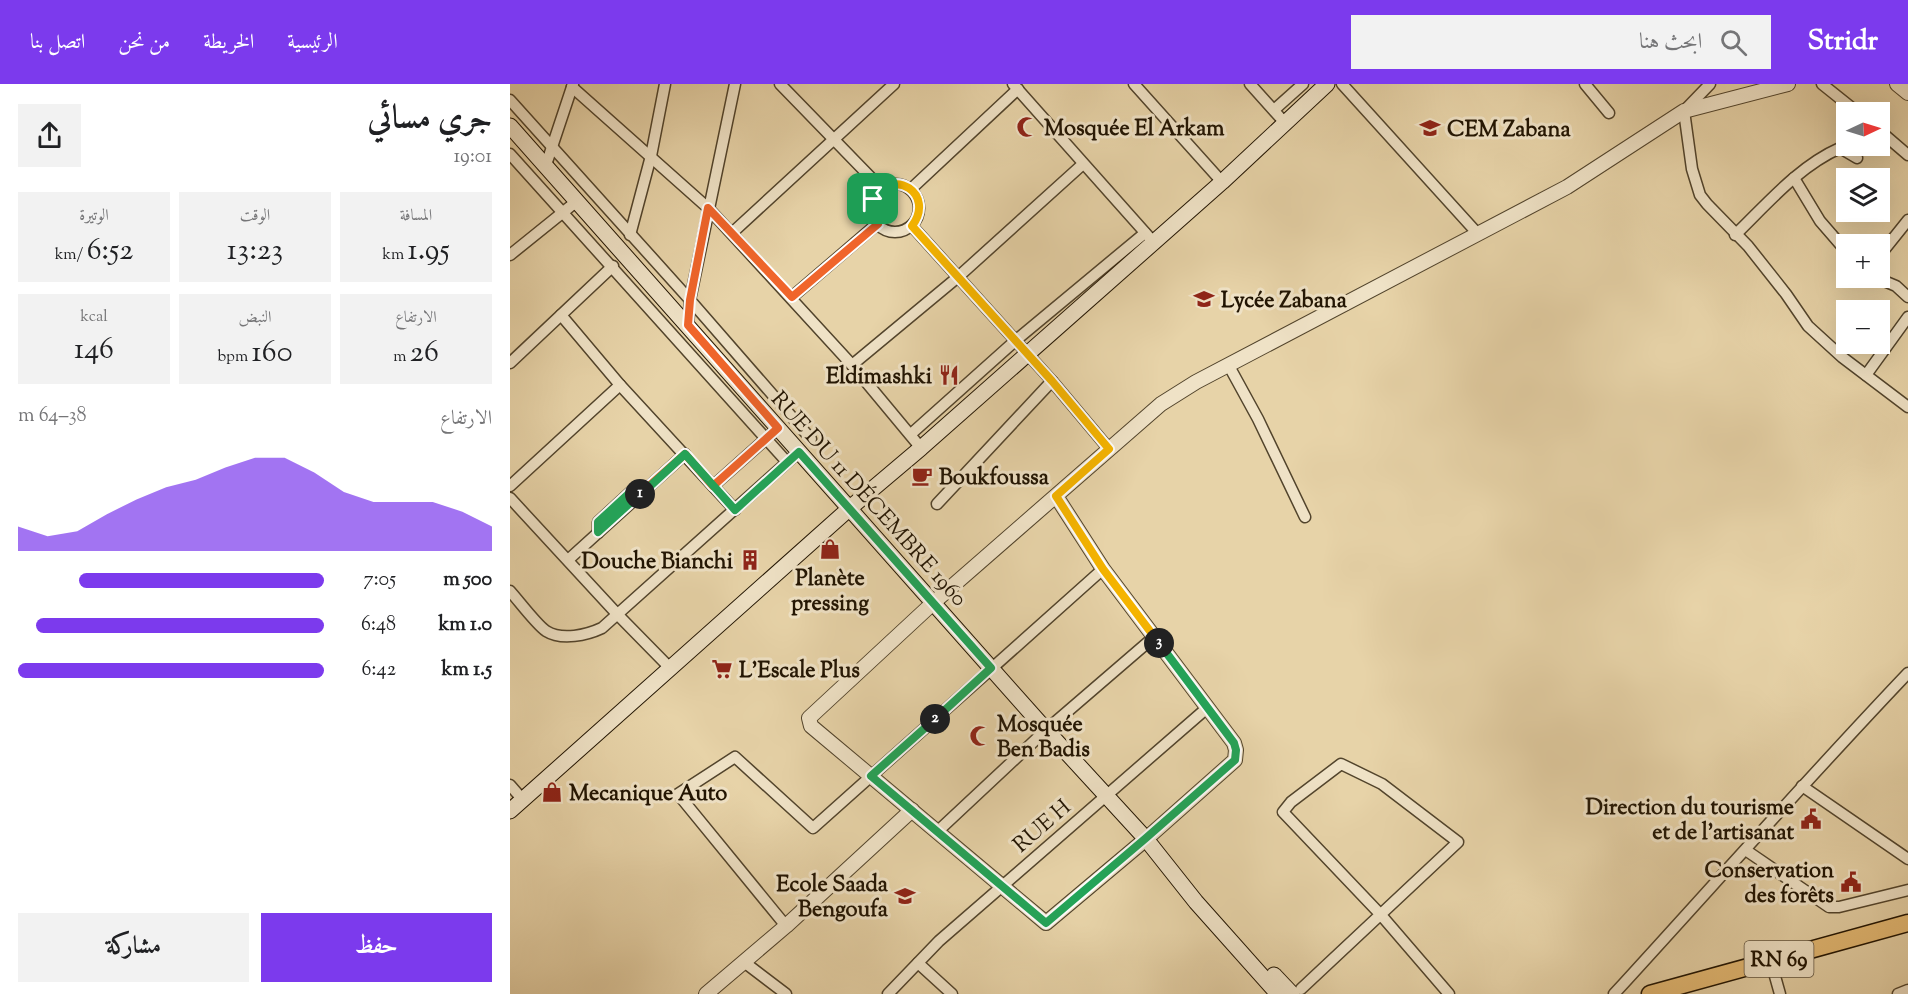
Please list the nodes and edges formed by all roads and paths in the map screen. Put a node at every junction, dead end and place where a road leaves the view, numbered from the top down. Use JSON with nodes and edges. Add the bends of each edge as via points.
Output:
{"nodes":[{"id":1,"x":665,"y":84,"type":"edge"},
{"id":2,"x":735,"y":84,"type":"edge"},
{"id":3,"x":780,"y":84,"type":"edge"},
{"id":4,"x":894,"y":84,"type":"edge"},
{"id":5,"x":1134,"y":84,"type":"edge"},
{"id":6,"x":1250,"y":84,"type":"edge"},
{"id":7,"x":1303,"y":84,"type":"edge"},
{"id":8,"x":1327,"y":84,"type":"edge"},
{"id":9,"x":1342,"y":84,"type":"edge"},
{"id":10,"x":1585,"y":84,"type":"edge"},
{"id":11,"x":1711,"y":84,"type":"edge"},
{"id":12,"x":1788,"y":84,"type":"edge"},
{"id":13,"x":1822,"y":84,"type":"edge"},
{"id":14,"x":1897,"y":84,"type":"edge"},
{"id":15,"x":572,"y":85,"type":"edge"},
{"id":16,"x":1016,"y":86,"type":"edge"},
{"id":17,"x":1908,"y":93,"type":"edge"},
{"id":18,"x":510,"y":100,"type":"edge"},
{"id":19,"x":1844,"y":102,"type":"edge"},
{"id":20,"x":1716,"y":103,"type":"junction"},
{"id":21,"x":1274,"y":110,"type":"junction"},
{"id":22,"x":1684,"y":111,"type":"junction"},
{"id":23,"x":1608,"y":112,"type":"dead end"},
{"id":24,"x":1286,"y":124,"type":"junction"},
{"id":25,"x":510,"y":126,"type":"edge"},
{"id":26,"x":833,"y":139,"type":"junction"},
{"id":27,"x":1890,"y":140,"type":"edge"},
{"id":28,"x":552,"y":147,"type":"junction"},
{"id":29,"x":510,"y":153,"type":"edge"},
{"id":30,"x":1908,"y":155,"type":"edge"},
{"id":31,"x":651,"y":156,"type":"junction"},
{"id":32,"x":1857,"y":158,"type":"dead end"},
{"id":33,"x":1083,"y":164,"type":"junction"},
{"id":34,"x":546,"y":165,"type":"junction"},
{"id":35,"x":1794,"y":178,"type":"junction"},
{"id":36,"x":1222,"y":182,"type":"junction"},
{"id":37,"x":881,"y":188,"type":"junction"},
{"id":38,"x":911,"y":189,"type":"junction"},
{"id":39,"x":577,"y":201,"type":"junction"},
{"id":40,"x":708,"y":208,"type":"junction"},
{"id":41,"x":563,"y":212,"type":"junction"},
{"id":42,"x":1908,"y":220,"type":"edge"},
{"id":43,"x":878,"y":224,"type":"junction"},
{"id":44,"x":912,"y":226,"type":"junction"},
{"id":45,"x":732,"y":233,"type":"junction"},
{"id":46,"x":1478,"y":234,"type":"junction"},
{"id":47,"x":1735,"y":234,"type":"junction"},
{"id":48,"x":630,"y":235,"type":"junction"},
{"id":49,"x":1149,"y":237,"type":"junction"},
{"id":50,"x":1836,"y":239,"type":"edge"},
{"id":51,"x":1890,"y":242,"type":"edge"},
{"id":52,"x":510,"y":255,"type":"edge"},
{"id":53,"x":613,"y":266,"type":"junction"},
{"id":54,"x":958,"y":277,"type":"junction"},
{"id":55,"x":1890,"y":283,"type":"edge"},
{"id":56,"x":792,"y":297,"type":"junction"},
{"id":57,"x":1908,"y":297,"type":"edge"},
{"id":58,"x":690,"y":300,"type":"junction"},
{"id":59,"x":561,"y":315,"type":"junction"},
{"id":60,"x":1908,"y":316,"type":"edge"},
{"id":61,"x":688,"y":325,"type":"junction"},
{"id":62,"x":1015,"y":341,"type":"junction"},
{"id":63,"x":1027,"y":353,"type":"junction"},
{"id":64,"x":510,"y":363,"type":"edge"},
{"id":65,"x":852,"y":365,"type":"junction"},
{"id":66,"x":1229,"y":366,"type":"junction"},
{"id":67,"x":1866,"y":375,"type":"junction"},
{"id":68,"x":1052,"y":381,"type":"junction"},
{"id":69,"x":620,"y":385,"type":"junction"},
{"id":70,"x":1908,"y":407,"type":"edge"},
{"id":71,"x":778,"y":428,"type":"junction"},
{"id":72,"x":911,"y":434,"type":"junction"},
{"id":73,"x":811,"y":439,"type":"dead end"},
{"id":74,"x":765,"y":440,"type":"junction"},
{"id":75,"x":921,"y":448,"type":"junction"},
{"id":76,"x":1109,"y":449,"type":"junction"},
{"id":77,"x":799,"y":452,"type":"junction"},
{"id":78,"x":685,"y":454,"type":"junction"},
{"id":79,"x":787,"y":462,"type":"junction"},
{"id":80,"x":510,"y":486,"type":"edge"},
{"id":81,"x":713,"y":486,"type":"junction"},
{"id":82,"x":1056,"y":496,"type":"junction"},
{"id":83,"x":510,"y":498,"type":"edge"},
{"id":84,"x":937,"y":504,"type":"dead end"},
{"id":85,"x":850,"y":508,"type":"junction"},
{"id":86,"x":735,"y":510,"type":"junction"},
{"id":87,"x":1305,"y":517,"type":"dead end"},
{"id":88,"x":568,"y":560,"type":"junction"},
{"id":89,"x":1103,"y":569,"type":"junction"},
{"id":90,"x":510,"y":591,"type":"edge"},
{"id":91,"x":933,"y":603,"type":"junction"},
{"id":92,"x":618,"y":615,"type":"junction"},
{"id":93,"x":1154,"y":637,"type":"junction"},
{"id":94,"x":670,"y":668,"type":"junction"},
{"id":95,"x":991,"y":668,"type":"junction"},
{"id":96,"x":1908,"y":673,"type":"edge"},
{"id":97,"x":1207,"y":708,"type":"junction"},
{"id":98,"x":1046,"y":730,"type":"junction"},
{"id":99,"x":871,"y":776,"type":"junction"},
{"id":100,"x":510,"y":785,"type":"edge"},
{"id":101,"x":1802,"y":786,"type":"junction"},
{"id":102,"x":1106,"y":796,"type":"junction"},
{"id":103,"x":523,"y":800,"type":"junction"},
{"id":104,"x":912,"y":810,"type":"junction"},
{"id":105,"x":510,"y":811,"type":"edge"},
{"id":106,"x":938,"y":831,"type":"junction"},
{"id":107,"x":1146,"y":838,"type":"junction"},
{"id":108,"x":1747,"y":851,"type":"junction"},
{"id":109,"x":1908,"y":860,"type":"edge"},
{"id":110,"x":1002,"y":885,"type":"junction"},
{"id":111,"x":1908,"y":890,"type":"edge"},
{"id":112,"x":1196,"y":902,"type":"junction"},
{"id":113,"x":1381,"y":915,"type":"junction"},
{"id":114,"x":1908,"y":923,"type":"edge"},
{"id":115,"x":786,"y":926,"type":"junction"},
{"id":116,"x":744,"y":962,"type":"junction"},
{"id":117,"x":1771,"y":962,"type":"junction"},
{"id":118,"x":918,"y":963,"type":"junction"},
{"id":119,"x":1908,"y":990,"type":"edge"},
{"id":120,"x":1297,"y":992,"type":"edge"},
{"id":121,"x":706,"y":994,"type":"edge"},
{"id":122,"x":786,"y":994,"type":"edge"},
{"id":123,"x":888,"y":994,"type":"edge"},
{"id":124,"x":952,"y":994,"type":"edge"},
{"id":125,"x":1270,"y":994,"type":"edge"},
{"id":126,"x":1278,"y":994,"type":"edge"},
{"id":127,"x":1449,"y":994,"type":"edge"},
{"id":128,"x":1614,"y":994,"type":"edge"},
{"id":129,"x":1650,"y":994,"type":"edge"},
{"id":130,"x":1780,"y":994,"type":"edge"},
{"id":131,"x":1898,"y":994,"type":"edge"}],
"edges":[{"from":1,"to":31,"type":"street"},
{"from":2,"to":40,"type":"street"},
{"from":3,"to":26,"type":"street"},
{"from":4,"to":26,"type":"street"},
{"from":5,"to":36,"type":"street"},
{"from":6,"to":21,"type":"street"},
{"from":7,"to":21,"type":"street"},
{"from":8,"to":24,"type":"main road"},
{"from":9,"to":46,"type":"street"},
{"from":10,"to":23,"type":"street"},
{"from":11,"to":20,"type":"street"},
{"from":11,"to":22,"type":"street"},
{"from":12,"to":20,"type":"street"},
{"from":13,"to":19,"type":"street"},
{"from":14,"to":17,"type":"street"},
{"from":15,"to":28,"type":"street"},
{"from":15,"to":31,"type":"street"},
{"from":16,"to":33,"type":"street"},
{"from":16,"to":38,"type":"street"},
{"from":18,"to":28,"type":"street"},
{"from":20,"to":22,"type":"street"},
{"from":21,"to":24,"type":"street"},
{"from":22,"to":46,"type":"street","via":[[1567,187]]},
{"from":22,"to":47,"type":"street","via":[[1700,195]]},
{"from":24,"to":36,"type":"main road"},
{"from":25,"to":34,"type":"main road","name":"RUE DU 11 DÉCEMBRE 1960"},
{"from":26,"to":37,"type":"street"},
{"from":26,"to":45,"type":"street"},
{"from":27,"to":30,"type":"street"},
{"from":28,"to":34,"type":"street"},
{"from":28,"to":48,"type":"street"},
{"from":29,"to":41,"type":"street"},
{"from":31,"to":40,"type":"street"},
{"from":31,"to":48,"type":"street"},
{"from":32,"to":35,"type":"street","via":[[1840,148]]},
{"from":33,"to":49,"type":"street"},
{"from":33,"to":54,"type":"street"},
{"from":34,"to":39,"type":"main road","name":"RUE DU 11 DÉCEMBRE 1960"},
{"from":35,"to":47,"type":"street"},
{"from":35,"to":50,"type":"street"},
{"from":36,"to":49,"type":"main road"},
{"from":37,"to":38,"type":"street","via":[[896,184]]},
{"from":37,"to":43,"type":"street","via":[[872,205]]},
{"from":38,"to":44,"type":"street","via":[[919,212]]},
{"from":39,"to":41,"type":"street"},
{"from":39,"to":61,"type":"main road","name":"RUE DU 11 DÉCEMBRE 1960"},
{"from":40,"to":45,"type":"street"},
{"from":40,"to":58,"type":"street"},
{"from":41,"to":52,"type":"street"},
{"from":41,"to":53,"type":"street"},
{"from":42,"to":51,"type":"street"},
{"from":43,"to":44,"type":"street","via":[[890,231]]},
{"from":43,"to":56,"type":"street"},
{"from":44,"to":54,"type":"street"},
{"from":45,"to":56,"type":"street"},
{"from":46,"to":66,"type":"street"},
{"from":47,"to":67,"type":"street","via":[[1808,326]]},
{"from":48,"to":58,"type":"street"},
{"from":49,"to":62,"type":"street"},
{"from":49,"to":63,"type":"main road"},
{"from":53,"to":59,"type":"street"},
{"from":53,"to":74,"type":"street"},
{"from":54,"to":62,"type":"street"},
{"from":54,"to":65,"type":"street"},
{"from":55,"to":57,"type":"street"},
{"from":56,"to":65,"type":"street"},
{"from":58,"to":61,"type":"street"},
{"from":58,"to":73,"type":"street"},
{"from":59,"to":64,"type":"street"},
{"from":59,"to":69,"type":"street"},
{"from":60,"to":67,"type":"street"},
{"from":61,"to":71,"type":"main road","name":"RUE DU 11 DÉCEMBRE 1960"},
{"from":62,"to":63,"type":"street"},
{"from":62,"to":72,"type":"street"},
{"from":63,"to":68,"type":"street"},
{"from":63,"to":75,"type":"main road"},
{"from":65,"to":72,"type":"street"},
{"from":66,"to":76,"type":"street","via":[[1161,404]]},
{"from":66,"to":87,"type":"street"},
{"from":67,"to":70,"type":"street"},
{"from":68,"to":76,"type":"street"},
{"from":68,"to":84,"type":"street"},
{"from":69,"to":78,"type":"street"},
{"from":69,"to":80,"type":"street"},
{"from":71,"to":74,"type":"street"},
{"from":71,"to":77,"type":"main road","name":"RUE DU 11 DÉCEMBRE 1960"},
{"from":72,"to":75,"type":"street"},
{"from":74,"to":79,"type":"street"},
{"from":74,"to":81,"type":"street"},
{"from":75,"to":85,"type":"main road"},
{"from":76,"to":82,"type":"street"},
{"from":77,"to":79,"type":"street"},
{"from":77,"to":85,"type":"main road","name":"RUE DU 11 DÉCEMBRE 1960"},
{"from":78,"to":81,"type":"street"},
{"from":78,"to":88,"type":"street"},
{"from":79,"to":86,"type":"street"},
{"from":81,"to":86,"type":"street"},
{"from":82,"to":89,"type":"street"},
{"from":82,"to":91,"type":"street"},
{"from":83,"to":88,"type":"street"},
{"from":85,"to":91,"type":"main road","name":"RUE DU 11 DÉCEMBRE 1960"},
{"from":85,"to":94,"type":"main road"},
{"from":86,"to":92,"type":"street"},
{"from":88,"to":92,"type":"street"},
{"from":89,"to":93,"type":"street"},
{"from":89,"to":95,"type":"street"},
{"from":90,"to":92,"type":"street","via":[[546,631],[561,635],[594,632]]},
{"from":91,"to":95,"type":"main road","name":"RUE DU 11 DÉCEMBRE 1960"},
{"from":91,"to":99,"type":"street","via":[[809,718],[812,726]]},
{"from":92,"to":94,"type":"street"},
{"from":93,"to":97,"type":"street"},
{"from":93,"to":98,"type":"street"},
{"from":94,"to":103,"type":"main road"},
{"from":95,"to":98,"type":"main road","name":"RUE DU 11 DÉCEMBRE 1960"},
{"from":95,"to":99,"type":"street"},
{"from":96,"to":101,"type":"street"},
{"from":97,"to":102,"type":"street","name":"RUE H"},
{"from":97,"to":107,"type":"street","via":[[1234,743],[1235,760]]},
{"from":98,"to":102,"type":"main road","name":"RUE DU 11 DÉCEMBRE 1960"},
{"from":98,"to":106,"type":"street"},
{"from":99,"to":104,"type":"street"},
{"from":99,"to":115,"type":"street","via":[[813,828],[735,757],[678,794]]},
{"from":100,"to":103,"type":"street"},
{"from":101,"to":108,"type":"street"},
{"from":101,"to":109,"type":"street"},
{"from":102,"to":107,"type":"main road","name":"RUE DU 11 DÉCEMBRE 1960"},
{"from":102,"to":110,"type":"street","name":"RUE H"},
{"from":103,"to":105,"type":"main road"},
{"from":104,"to":106,"type":"street"},
{"from":104,"to":115,"type":"street"},
{"from":106,"to":110,"type":"street"},
{"from":107,"to":110,"type":"street","via":[[1046,923]]},
{"from":107,"to":112,"type":"main road","name":"RUE DU 11 DÉCEMBRE 1960"},
{"from":108,"to":111,"type":"street","via":[[1828,907]]},
{"from":108,"to":128,"type":"street"},
{"from":110,"to":118,"type":"street","name":"RUE H"},
{"from":112,"to":120,"type":"main road","name":"RUE DU 11 DÉCEMBRE 1960"},
{"from":112,"to":125,"type":"main road","name":"RUE DU 11 DÉCEMBRE 1960","via":[[1217,936]]},
{"from":112,"to":126,"type":"main road","name":"RUE DU 11 DÉCEMBRE 1960"},
{"from":113,"to":113,"type":"street","via":[[1283,812],[1341,764],[1382,784],[1458,842]]},
{"from":113,"to":120,"type":"street"},
{"from":113,"to":127,"type":"street"},
{"from":114,"to":117,"type":"main road","number":"RN 69"},
{"from":115,"to":116,"type":"street"},
{"from":116,"to":121,"type":"street"},
{"from":116,"to":122,"type":"street"},
{"from":117,"to":129,"type":"main road","number":"RN 69"},
{"from":117,"to":130,"type":"street"},
{"from":118,"to":123,"type":"street","name":"RUE H"},
{"from":118,"to":124,"type":"street"},
{"from":119,"to":131,"type":"street"}]}
